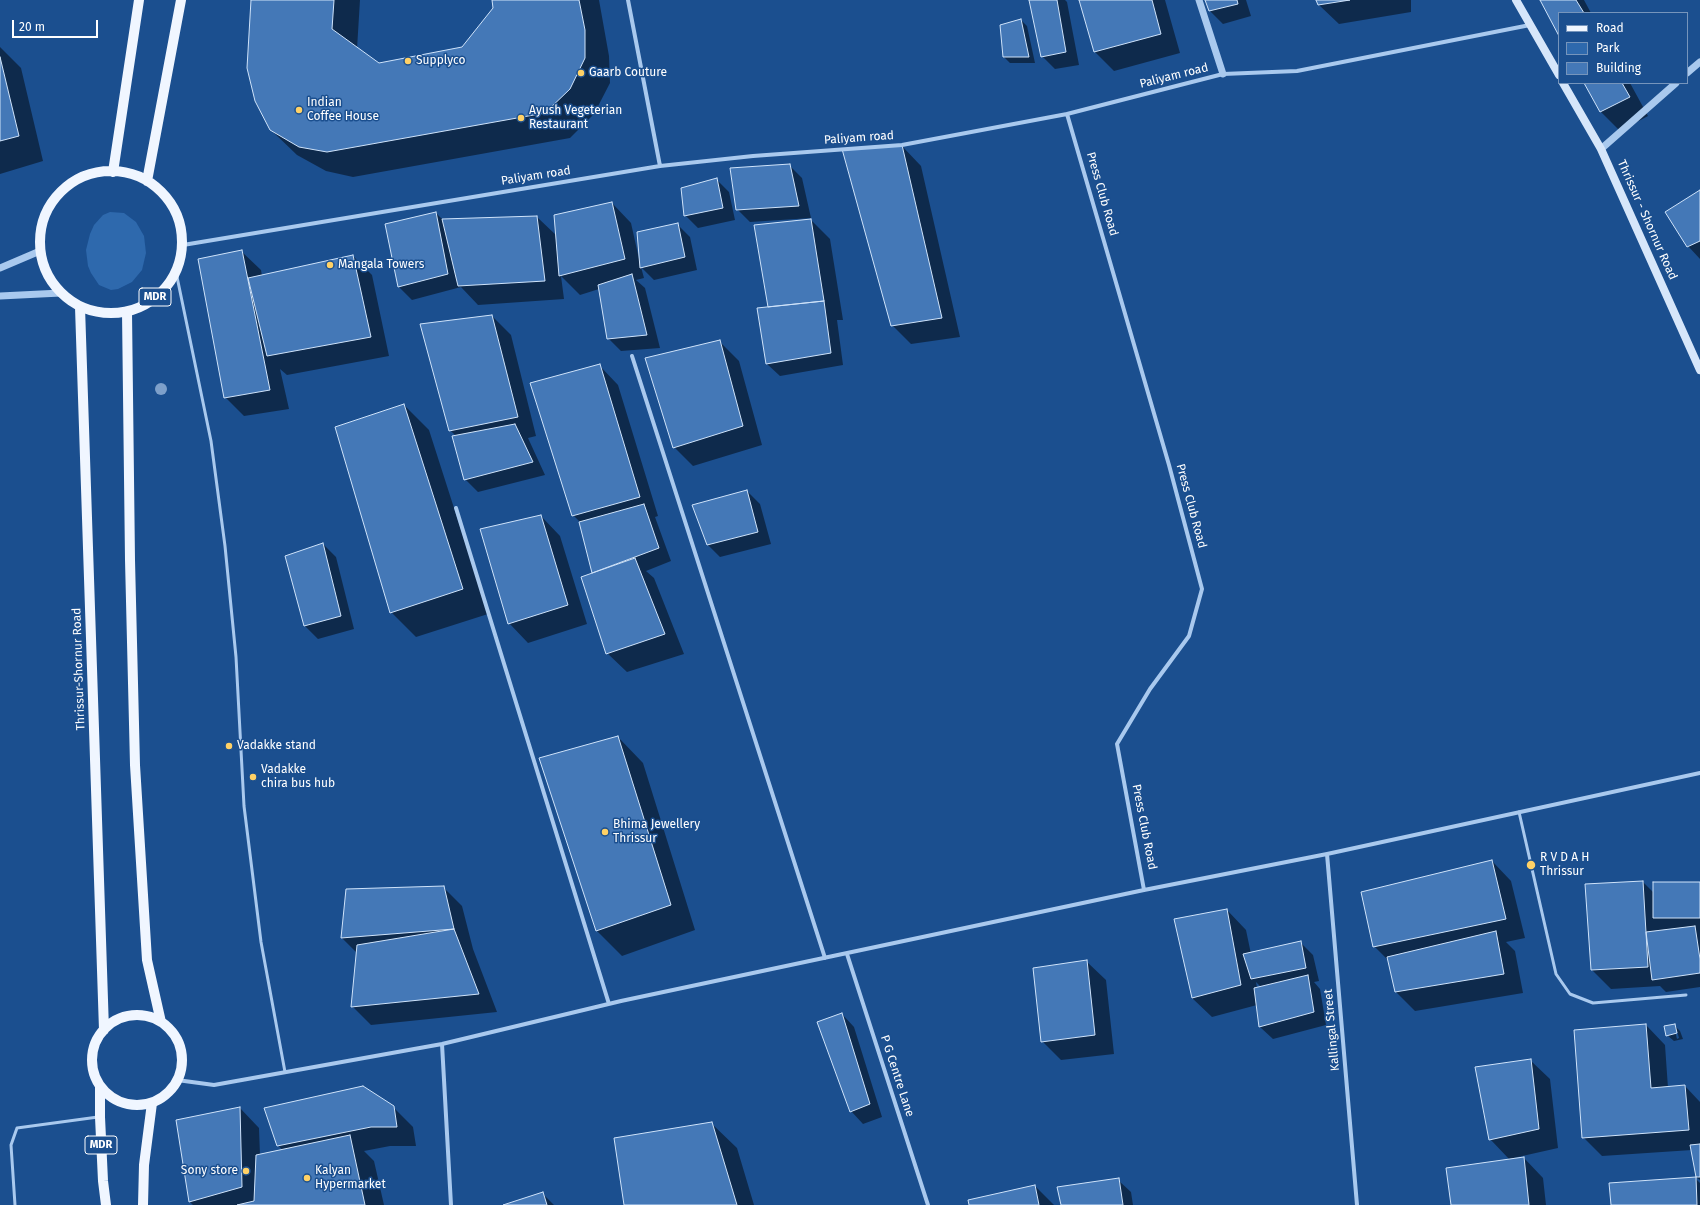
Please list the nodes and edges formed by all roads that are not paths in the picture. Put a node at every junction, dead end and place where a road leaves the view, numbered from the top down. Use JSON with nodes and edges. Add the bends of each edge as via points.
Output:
{"nodes":[{"id":1,"x":140,"y":0,"type":"edge"},
{"id":2,"x":181,"y":0,"type":"edge"},
{"id":3,"x":628,"y":0,"type":"edge"},
{"id":4,"x":1199,"y":0,"type":"edge"},
{"id":5,"x":1516,"y":0,"type":"edge"},
{"id":6,"x":1530,"y":25,"type":"junction"},
{"id":7,"x":1700,"y":62,"type":"edge"},
{"id":8,"x":1688,"y":73,"type":"edge"},
{"id":9,"x":1223,"y":74,"type":"junction"},
{"id":10,"x":1558,"y":74,"type":"edge"},
{"id":11,"x":1564,"y":84,"type":"edge"},
{"id":12,"x":1675,"y":84,"type":"edge"},
{"id":13,"x":1068,"y":114,"type":"junction"},
{"id":14,"x":1601,"y":149,"type":"junction"},
{"id":15,"x":660,"y":166,"type":"junction"},
{"id":16,"x":113,"y":172,"type":"junction"},
{"id":17,"x":147,"y":182,"type":"junction"},
{"id":18,"x":183,"y":245,"type":"junction"},
{"id":19,"x":40,"y":250,"type":"junction"},
{"id":20,"x":0,"y":268,"type":"edge"},
{"id":21,"x":176,"y":272,"type":"junction"},
{"id":22,"x":61,"y":293,"type":"junction"},
{"id":23,"x":0,"y":296,"type":"edge"},
{"id":24,"x":80,"y":306,"type":"junction"},
{"id":25,"x":127,"y":312,"type":"junction"},
{"id":26,"x":632,"y":356,"type":"dead end"},
{"id":27,"x":1700,"y":370,"type":"edge"},
{"id":28,"x":456,"y":508,"type":"dead end"},
{"id":29,"x":1700,"y":773,"type":"edge"},
{"id":30,"x":1519,"y":812,"type":"junction"},
{"id":31,"x":1327,"y":854,"type":"junction"},
{"id":32,"x":1144,"y":890,"type":"junction"},
{"id":33,"x":847,"y":954,"type":"junction"},
{"id":34,"x":825,"y":958,"type":"junction"},
{"id":35,"x":1686,"y":995,"type":"dead end"},
{"id":36,"x":609,"y":1004,"type":"junction"},
{"id":37,"x":161,"y":1022,"type":"junction"},
{"id":38,"x":104,"y":1030,"type":"junction"},
{"id":39,"x":442,"y":1044,"type":"junction"},
{"id":40,"x":285,"y":1072,"type":"junction"},
{"id":41,"x":177,"y":1080,"type":"junction"},
{"id":42,"x":100,"y":1086,"type":"junction"},
{"id":43,"x":152,"y":1103,"type":"junction"},
{"id":44,"x":100,"y":1117,"type":"junction"},
{"id":45,"x":15,"y":1205,"type":"edge"},
{"id":46,"x":106,"y":1205,"type":"edge"},
{"id":47,"x":142,"y":1205,"type":"edge"},
{"id":48,"x":451,"y":1205,"type":"edge"},
{"id":49,"x":928,"y":1205,"type":"edge"},
{"id":50,"x":1357,"y":1205,"type":"edge"}],
"edges":[{"from":1,"to":16,"type":"main road"},
{"from":2,"to":17,"type":"main road"},
{"from":3,"to":15,"type":"street"},
{"from":4,"to":9,"type":"street"},
{"from":5,"to":6,"type":"main road"},
{"from":6,"to":9,"type":"street","name":"Paliyam road","via":[[1296,71]]},
{"from":6,"to":10,"type":"main road"},
{"from":7,"to":8,"type":"street"},
{"from":9,"to":13,"type":"street","name":"Paliyam road"},
{"from":11,"to":14,"type":"main road","name":"Thrissur - Shornur Road"},
{"from":12,"to":14,"type":"street"},
{"from":13,"to":15,"type":"street","name":"Paliyam road","via":[[902,145]]},
{"from":13,"to":32,"type":"street","name":"Press Club Road","via":[[1202,589],[1189,636],[1150,689],[1117,744]]},
{"from":14,"to":27,"type":"main road","name":"Thrissur - Shornur Road"},
{"from":15,"to":18,"type":"street","name":"Paliyam road"},
{"from":16,"to":17,"type":"main road","number":"MDR","via":[[132,174]]},
{"from":16,"to":19,"type":"main road","number":"MDR","via":[[87,176],[66,187],[47,212],[42,227]]},
{"from":17,"to":18,"type":"main road","number":"MDR","via":[[154,185],[170,201],[180,222]]},
{"from":18,"to":21,"type":"main road","number":"MDR"},
{"from":19,"to":20,"type":"street"},
{"from":19,"to":22,"type":"main road","number":"MDR","via":[[47,274]]},
{"from":21,"to":25,"type":"main road","number":"MDR","via":[[166,288],[148,303]]},
{"from":21,"to":40,"type":"lane","via":[[211,441],[236,657],[244,806],[261,942]]},
{"from":22,"to":23,"type":"street"},
{"from":22,"to":24,"type":"main road","number":"MDR"},
{"from":24,"to":25,"type":"main road","number":"MDR","via":[[103,313]]},
{"from":24,"to":38,"type":"main road","name":"Thrissur-Shornur Road"},
{"from":25,"to":37,"type":"main road","via":[[135,765],[147,960]]},
{"from":26,"to":34,"type":"street"},
{"from":28,"to":36,"type":"street"},
{"from":29,"to":30,"type":"street"},
{"from":30,"to":31,"type":"street"},
{"from":30,"to":35,"type":"lane","via":[[1556,974],[1570,994],[1593,1003]]},
{"from":31,"to":32,"type":"street"},
{"from":31,"to":50,"type":"street","name":"Kallingal Street"},
{"from":32,"to":33,"type":"street"},
{"from":33,"to":34,"type":"street"},
{"from":33,"to":49,"type":"street","name":"P G Centre Lane"},
{"from":34,"to":36,"type":"street"},
{"from":36,"to":39,"type":"street"},
{"from":37,"to":38,"type":"main road","via":[[146,1016],[131,1016],[116,1020]]},
{"from":37,"to":41,"type":"main road","via":[[172,1031],[179,1044],[182,1058],[181,1073]]},
{"from":38,"to":42,"type":"main road","via":[[96,1042],[92,1057],[94,1072]]},
{"from":39,"to":40,"type":"street"},
{"from":39,"to":48,"type":"street"},
{"from":40,"to":41,"type":"street","via":[[214,1085]]},
{"from":41,"to":43,"type":"main road","via":[[165,1096]]},
{"from":42,"to":43,"type":"main road","via":[[123,1103]]},
{"from":42,"to":44,"type":"main road","number":"MDR"},
{"from":43,"to":47,"type":"main road"},
{"from":44,"to":45,"type":"lane","via":[[17,1128],[12,1145]]},
{"from":44,"to":46,"type":"main road","number":"MDR"}]}
